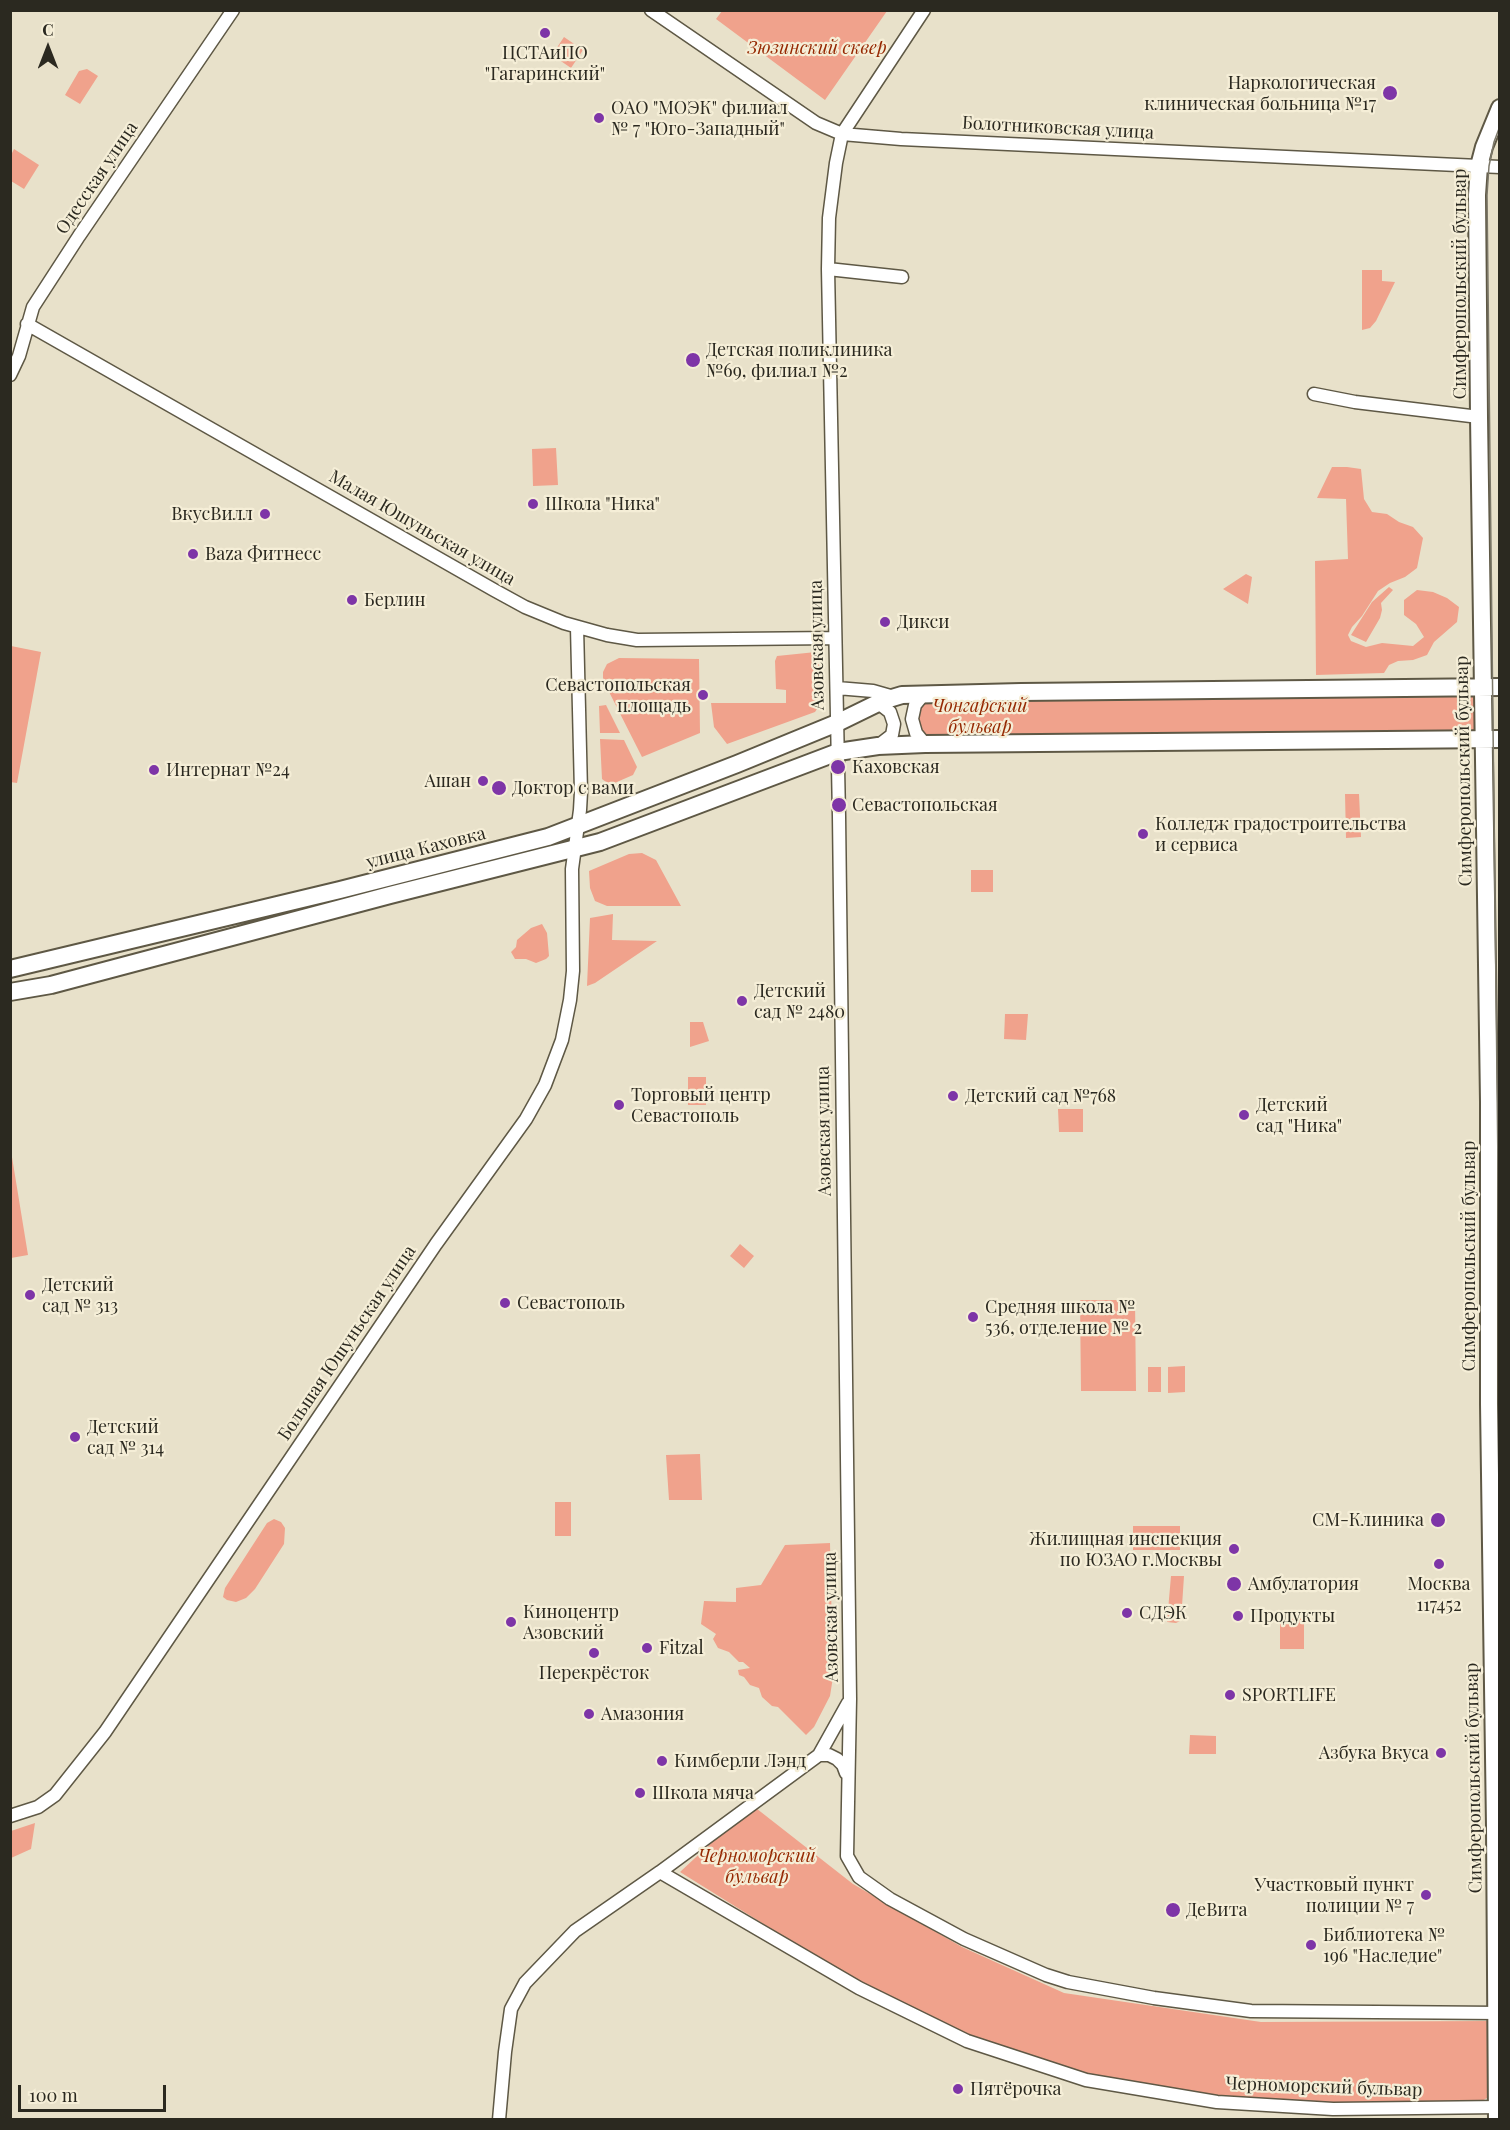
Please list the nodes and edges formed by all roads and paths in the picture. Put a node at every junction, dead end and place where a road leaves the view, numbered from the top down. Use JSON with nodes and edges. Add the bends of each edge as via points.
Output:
{"nodes":[{"id":1,"x":232,"y":10,"type":"edge"},
{"id":2,"x":651,"y":10,"type":"edge"},
{"id":3,"x":924,"y":10,"type":"edge"},
{"id":4,"x":1500,"y":108,"type":"edge"},
{"id":5,"x":842,"y":134,"type":"junction"},
{"id":6,"x":1479,"y":166,"type":"junction"},
{"id":7,"x":1500,"y":167,"type":"edge"},
{"id":8,"x":828,"y":269,"type":"junction"},
{"id":9,"x":902,"y":277,"type":"dead end"},
{"id":10,"x":27,"y":324,"type":"junction"},
{"id":11,"x":10,"y":375,"type":"edge"},
{"id":12,"x":1314,"y":394,"type":"dead end"},
{"id":13,"x":1479,"y":417,"type":"junction"},
{"id":14,"x":577,"y":627,"type":"junction"},
{"id":15,"x":834,"y":638,"type":"junction"},
{"id":16,"x":1482,"y":687,"type":"junction"},
{"id":17,"x":1500,"y":687,"type":"edge"},
{"id":18,"x":837,"y":688,"type":"junction"},
{"id":19,"x":924,"y":694,"type":"junction"},
{"id":20,"x":894,"y":697,"type":"junction"},
{"id":21,"x":875,"y":704,"type":"junction"},
{"id":22,"x":837,"y":723,"type":"junction"},
{"id":23,"x":1491,"y":739,"type":"edge"},
{"id":24,"x":925,"y":744,"type":"junction"},
{"id":25,"x":878,"y":746,"type":"junction"},
{"id":26,"x":838,"y":752,"type":"junction"},
{"id":27,"x":578,"y":827,"type":"junction"},
{"id":28,"x":575,"y":849,"type":"junction"},
{"id":29,"x":10,"y":969,"type":"edge"},
{"id":30,"x":10,"y":992,"type":"edge"},
{"id":31,"x":1494,"y":1437,"type":"edge"},
{"id":32,"x":850,"y":1699,"type":"junction"},
{"id":33,"x":819,"y":1755,"type":"junction"},
{"id":34,"x":847,"y":1777,"type":"junction"},
{"id":35,"x":10,"y":1816,"type":"edge"},
{"id":36,"x":660,"y":1872,"type":"junction"},
{"id":37,"x":1498,"y":2013,"type":"edge"},
{"id":38,"x":1498,"y":2111,"type":"edge"},
{"id":39,"x":499,"y":2120,"type":"edge"}],
"edges":[{"from":1,"to":10,"type":"street","name":"Одесская улица","via":[[79,236],[33,307]]},
{"from":2,"to":5,"type":"street","name":"Болотниковская улица","via":[[816,123]]},
{"from":3,"to":5,"type":"street","name":"Азовская улица"},
{"from":4,"to":6,"type":"main road","name":"Симферопольский бульвар"},
{"from":5,"to":6,"type":"street","name":"Болотниковская улица"},
{"from":5,"to":8,"type":"street","name":"Азовская улица","via":[[829,218]]},
{"from":6,"to":7,"type":"street","name":"Болотниковская улица"},
{"from":6,"to":13,"type":"main road","name":"Симферопольский бульвар"},
{"from":8,"to":9,"type":"street"},
{"from":8,"to":15,"type":"street","name":"Азовская улица"},
{"from":10,"to":11,"type":"street","name":"Одесская улица"},
{"from":10,"to":14,"type":"street","name":"Малая Юшуньская улица","via":[[494,590]]},
{"from":12,"to":13,"type":"street"},
{"from":13,"to":16,"type":"main road","name":"Симферопольский бульвар"},
{"from":14,"to":15,"type":"street","name":"Малая Юшуньская улица","via":[[645,641]]},
{"from":14,"to":27,"type":"street","via":[[581,792]]},
{"from":15,"to":18,"type":"street","name":"Азовская улица"},
{"from":16,"to":17,"type":"main road"},
{"from":16,"to":19,"type":"main road"},
{"from":16,"to":23,"type":"main road","name":"Симферопольский бульвар"},
{"from":18,"to":20,"type":"street"},
{"from":18,"to":22,"type":"street","name":"Азовская улица"},
{"from":19,"to":20,"type":"main road"},
{"from":19,"to":24,"type":"street","via":[[915,705],[912,719]]},
{"from":20,"to":21,"type":"main road"},
{"from":21,"to":22,"type":"main road"},
{"from":21,"to":25,"type":"street","via":[[890,712],[894,724],[892,735]]},
{"from":22,"to":26,"type":"street","name":"Азовская улица"},
{"from":22,"to":27,"type":"main road","name":"улица Каховка"},
{"from":23,"to":24,"type":"main road"},
{"from":23,"to":31,"type":"main road","name":"Симферопольский бульвар","via":[[1489,1102]]},
{"from":24,"to":25,"type":"main road"},
{"from":25,"to":26,"type":"main road"},
{"from":26,"to":28,"type":"main road","name":"улица Каховка"},
{"from":26,"to":32,"type":"street","name":"Азовская улица"},
{"from":27,"to":28,"type":"street","name":"Большая Юшуньская улица"},
{"from":27,"to":29,"type":"main road","name":"улица Каховка","via":[[340,890]]},
{"from":28,"to":30,"type":"main road","name":"улица Каховка","via":[[51,985]]},
{"from":28,"to":35,"type":"street","name":"Большая Юшуньская улица","via":[[570,1000],[562,1040],[535,1105],[368,1343],[105,1732],[55,1795],[38,1807]]},
{"from":31,"to":37,"type":"main road","name":"Симферопольский бульвар"},
{"from":32,"to":33,"type":"street","name":"Азовская улица"},
{"from":32,"to":34,"type":"street"},
{"from":33,"to":34,"type":"street","via":[[837,1759]]},
{"from":33,"to":36,"type":"street","name":"Азовская улица"},
{"from":34,"to":37,"type":"street","via":[[848,1856],[859,1877],[964,1939],[1046,1975],[1154,1998],[1251,2011]]},
{"from":36,"to":38,"type":"street","name":"Черноморский бульвар","via":[[859,1988],[968,2042],[1086,2080],[1217,2102],[1334,2109]]},
{"from":36,"to":39,"type":"street","name":"Азовская улица","via":[[575,1931],[522,1986],[511,2009]]},
{"from":37,"to":38,"type":"main road","name":"Симферопольский бульвар"}]}
